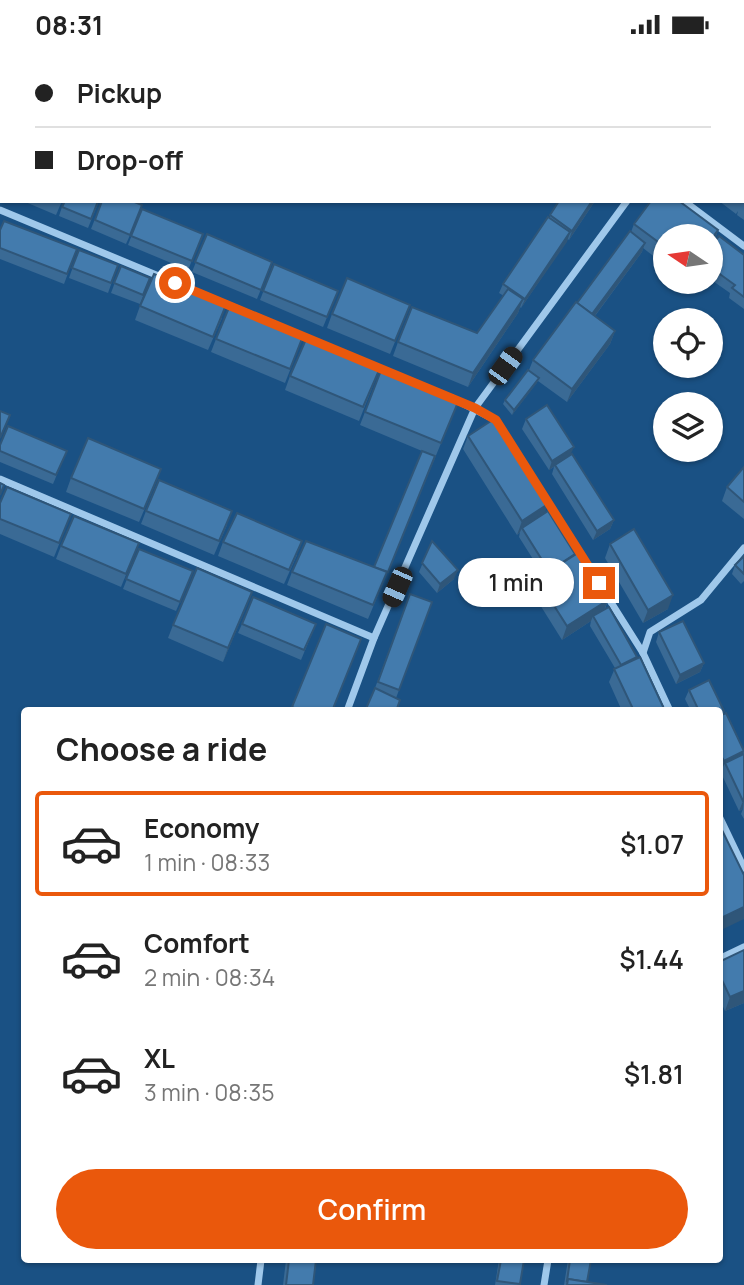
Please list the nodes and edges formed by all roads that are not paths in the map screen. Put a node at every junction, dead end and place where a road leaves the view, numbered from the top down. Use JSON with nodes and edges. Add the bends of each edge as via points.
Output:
{"nodes":[{"id":1,"x":626,"y":203,"type":"edge"},
{"id":2,"x":687,"y":203,"type":"edge"},
{"id":3,"x":0,"y":210,"type":"edge"},
{"id":4,"x":744,"y":246,"type":"edge"},
{"id":5,"x":269,"y":322,"type":"edge"},
{"id":6,"x":449,"y":397,"type":"edge"},
{"id":7,"x":475,"y":408,"type":"junction"},
{"id":8,"x":0,"y":479,"type":"edge"},
{"id":9,"x":744,"y":548,"type":"edge"},
{"id":10,"x":374,"y":638,"type":"junction"},
{"id":11,"x":643,"y":653,"type":"junction"},
{"id":12,"x":348,"y":707,"type":"edge"},
{"id":13,"x":668,"y":707,"type":"edge"},
{"id":14,"x":723,"y":824,"type":"edge"},
{"id":15,"x":744,"y":869,"type":"edge"},
{"id":16,"x":744,"y":947,"type":"edge"},
{"id":17,"x":723,"y":957,"type":"edge"},
{"id":18,"x":261,"y":1263,"type":"edge"},
{"id":19,"x":548,"y":1263,"type":"edge"},
{"id":20,"x":258,"y":1285,"type":"edge"},
{"id":21,"x":544,"y":1285,"type":"edge"}],
"edges":[{"from":1,"to":7,"type":"street"},
{"from":2,"to":4,"type":"street"},
{"from":3,"to":5,"type":"street"},
{"from":6,"to":7,"type":"street"},
{"from":7,"to":10,"type":"street"},
{"from":7,"to":11,"type":"street","via":[[496,420]]},
{"from":8,"to":10,"type":"street"},
{"from":9,"to":11,"type":"street","via":[[701,600],[650,632]]},
{"from":10,"to":12,"type":"street"},
{"from":11,"to":13,"type":"street"},
{"from":14,"to":15,"type":"street"},
{"from":16,"to":17,"type":"street"},
{"from":18,"to":20,"type":"street"},
{"from":19,"to":21,"type":"street"}]}
